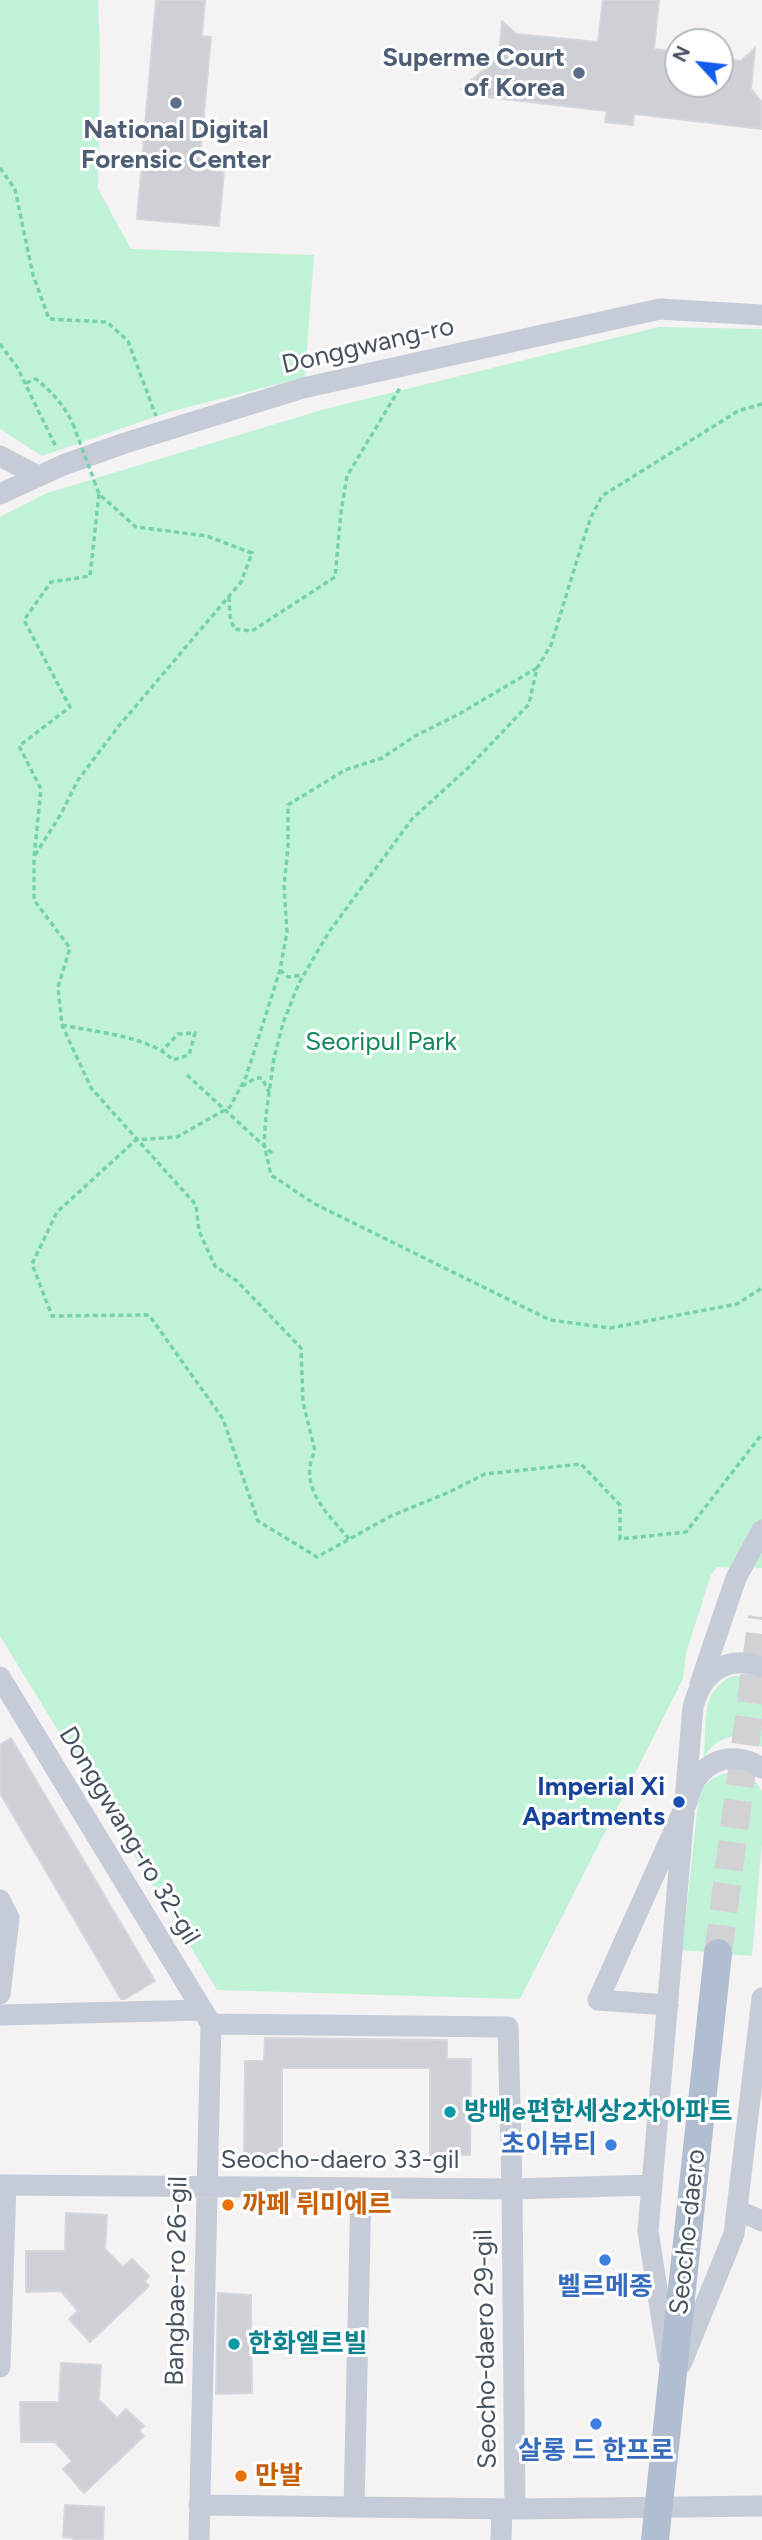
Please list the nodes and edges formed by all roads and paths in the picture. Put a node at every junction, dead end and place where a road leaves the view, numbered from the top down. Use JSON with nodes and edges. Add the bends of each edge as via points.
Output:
{"nodes":[{"id":1,"x":0,"y":168,"type":"edge"},
{"id":2,"x":762,"y":315,"type":"edge"},
{"id":3,"x":0,"y":344,"type":"edge"},
{"id":4,"x":415,"y":364,"type":"junction"},
{"id":5,"x":26,"y":383,"type":"junction"},
{"id":6,"x":762,"y":404,"type":"edge"},
{"id":7,"x":162,"y":432,"type":"junction"},
{"id":8,"x":0,"y":456,"type":"edge"},
{"id":9,"x":63,"y":465,"type":"junction"},
{"id":10,"x":38,"y":476,"type":"junction"},
{"id":11,"x":99,"y":494,"type":"junction"},
{"id":12,"x":0,"y":495,"type":"edge"},
{"id":13,"x":229,"y":596,"type":"junction"},
{"id":14,"x":537,"y":668,"type":"junction"},
{"id":15,"x":34,"y":857,"type":"junction"},
{"id":16,"x":280,"y":970,"type":"junction"},
{"id":17,"x":304,"y":975,"type":"junction"},
{"id":18,"x":62,"y":1025,"type":"junction"},
{"id":19,"x":163,"y":1049,"type":"junction"},
{"id":20,"x":187,"y":1075,"type":"dead end"},
{"id":21,"x":240,"y":1088,"type":"junction"},
{"id":22,"x":269,"y":1092,"type":"junction"},
{"id":23,"x":136,"y":1140,"type":"junction"},
{"id":24,"x":274,"y":1155,"type":"dead end"},
{"id":25,"x":762,"y":1288,"type":"edge"},
{"id":26,"x":762,"y":1434,"type":"edge"},
{"id":27,"x":762,"y":1531,"type":"edge"},
{"id":28,"x":350,"y":1540,"type":"junction"},
{"id":29,"x":762,"y":1667,"type":"edge"},
{"id":30,"x":0,"y":1677,"type":"edge"},
{"id":31,"x":697,"y":1692,"type":"junction"},
{"id":32,"x":762,"y":1768,"type":"edge"},
{"id":33,"x":687,"y":1802,"type":"junction"},
{"id":34,"x":0,"y":1900,"type":"edge"},
{"id":35,"x":718,"y":1953,"type":"tunnel mouth"},
{"id":36,"x":0,"y":1994,"type":"edge"},
{"id":37,"x":762,"y":1998,"type":"edge"},
{"id":38,"x":668,"y":2005,"type":"junction"},
{"id":39,"x":0,"y":2015,"type":"edge"},
{"id":40,"x":207,"y":2017,"type":"junction"},
{"id":41,"x":762,"y":2107,"type":"edge"},
{"id":42,"x":748,"y":2128,"type":"junction"},
{"id":43,"x":3,"y":2185,"type":"edge"},
{"id":44,"x":652,"y":2185,"type":"junction"},
{"id":45,"x":207,"y":2188,"type":"junction"},
{"id":46,"x":361,"y":2188,"type":"junction"},
{"id":47,"x":513,"y":2189,"type":"junction"},
{"id":48,"x":737,"y":2210,"type":"junction"},
{"id":49,"x":762,"y":2221,"type":"edge"},
{"id":50,"x":2,"y":2262,"type":"edge"},
{"id":51,"x":1,"y":2341,"type":"edge"},
{"id":52,"x":0,"y":2367,"type":"edge"},
{"id":53,"x":672,"y":2385,"type":"junction"},
{"id":54,"x":199,"y":2505,"type":"junction"},
{"id":55,"x":762,"y":2505,"type":"edge"},
{"id":56,"x":658,"y":2506,"type":"junction"},
{"id":57,"x":354,"y":2507,"type":"junction"},
{"id":58,"x":508,"y":2509,"type":"junction"},
{"id":59,"x":198,"y":2540,"type":"edge"},
{"id":60,"x":501,"y":2540,"type":"edge"},
{"id":61,"x":655,"y":2540,"type":"edge"}],
"edges":[{"from":1,"to":7,"type":"path","via":[[15,189],[33,275],[49,319],[107,322],[128,341]]},
{"from":2,"to":4,"type":"street","name":"Donggwang-ro","via":[[660,309]]},
{"from":3,"to":5,"type":"path"},
{"from":4,"to":7,"type":"street","name":"Donggwang-ro","via":[[303,388]]},
{"from":4,"to":13,"type":"path","via":[[347,476],[335,577],[252,631],[234,629]]},
{"from":5,"to":9,"type":"path"},
{"from":5,"to":11,"type":"path","bridge":true,"via":[[36,379],[67,411]]},
{"from":6,"to":14,"type":"path","via":[[738,411],[602,496],[591,517],[551,645]]},
{"from":7,"to":9,"type":"street","name":"Donggwang-ro"},
{"from":8,"to":10,"type":"street"},
{"from":9,"to":10,"type":"street","name":"Donggwang-ro"},
{"from":10,"to":12,"type":"street","name":"Donggwang-ro"},
{"from":11,"to":13,"type":"path","via":[[136,527],[207,537],[252,553],[241,582]]},
{"from":11,"to":15,"type":"path","via":[[90,576],[51,582],[24,620],[70,707],[19,746],[41,789]]},
{"from":13,"to":15,"type":"path","via":[[78,780]]},
{"from":14,"to":16,"type":"path","via":[[382,758],[345,770],[288,805],[287,932]]},
{"from":14,"to":17,"type":"path","via":[[529,704],[412,819],[329,932]]},
{"from":15,"to":18,"type":"path","via":[[34,900],[70,948],[58,987]]},
{"from":16,"to":17,"type":"path","via":[[288,976]]},
{"from":16,"to":21,"type":"path"},
{"from":17,"to":22,"type":"path","via":[[284,1023]]},
{"from":18,"to":19,"type":"path"},
{"from":18,"to":23,"type":"path","via":[[90,1088]]},
{"from":19,"to":19,"type":"path","via":[[173,1060],[189,1055],[195,1033],[178,1034]]},
{"from":20,"to":24,"type":"path"},
{"from":21,"to":22,"type":"path","via":[[262,1078]]},
{"from":21,"to":23,"type":"path","via":[[230,1107],[177,1137]]},
{"from":22,"to":25,"type":"path","via":[[264,1144],[271,1175],[316,1204],[551,1320],[610,1328],[737,1304]]},
{"from":23,"to":28,"type":"path","via":[[196,1205],[199,1231],[215,1266],[237,1281],[301,1348],[303,1402],[316,1451],[309,1463],[314,1498]]},
{"from":23,"to":28,"type":"path","via":[[57,1212],[37,1253],[32,1264],[52,1316],[149,1315],[223,1419],[258,1521],[317,1558]]},
{"from":26,"to":28,"type":"path","via":[[687,1532],[620,1539],[620,1505],[581,1464],[485,1474],[391,1516]]},
{"from":27,"to":31,"type":"street","name":"Seocho-daero","via":[[736,1578]]},
{"from":29,"to":31,"type":"street","via":[[730,1663],[705,1679]]},
{"from":30,"to":40,"type":"street","name":"Donggwang-ro 32-gil"},
{"from":31,"to":33,"type":"street","name":"Seocho-daero"},
{"from":32,"to":33,"type":"street","name":"Seocho-daero","via":[[738,1758],[709,1765],[690,1788]]},
{"from":33,"to":38,"type":"street","name":"Seocho-daero"},
{"from":33,"to":38,"type":"street","name":"Seocho-daero","via":[[598,2000]]},
{"from":34,"to":36,"type":"street","via":[[9,1918]]},
{"from":35,"to":53,"type":"main road","name":"Seocho-daero"},
{"from":37,"to":42,"type":"street","name":"Seocho-daero"},
{"from":38,"to":44,"type":"street","name":"Seocho-daero"},
{"from":39,"to":40,"type":"street"},
{"from":40,"to":45,"type":"street","name":"Bangbae-ro 26-gil"},
{"from":40,"to":47,"type":"street","via":[[508,2027]]},
{"from":41,"to":42,"type":"street"},
{"from":42,"to":48,"type":"street","name":"Seocho-daero"},
{"from":43,"to":45,"type":"street","name":"Seocho-daero 33-gil"},
{"from":43,"to":50,"type":"street"},
{"from":44,"to":47,"type":"street","name":"Seocho-daero 33-gil"},
{"from":44,"to":53,"type":"street","name":"Seocho-daero","via":[[648,2231]]},
{"from":45,"to":46,"type":"street","name":"Seocho-daero 33-gil"},
{"from":45,"to":54,"type":"street","name":"Bangbae-ro 26-gil"},
{"from":46,"to":47,"type":"street","name":"Seocho-daero 33-gil"},
{"from":46,"to":57,"type":"street"},
{"from":47,"to":58,"type":"street","name":"Seocho-daero 29-gil"},
{"from":48,"to":49,"type":"street"},
{"from":48,"to":53,"type":"street","name":"Seocho-daero","via":[[734,2234]]},
{"from":50,"to":51,"type":"street"},
{"from":51,"to":52,"type":"street"},
{"from":53,"to":56,"type":"main road","name":"Seocho-daero"},
{"from":54,"to":57,"type":"street","name":"Seocho-daero 29-gil"},
{"from":54,"to":59,"type":"street","name":"Bangbae-ro 26-gil"},
{"from":55,"to":56,"type":"street","name":"Seocho-daero 29-gil"},
{"from":56,"to":58,"type":"street","name":"Seocho-daero 29-gil"},
{"from":56,"to":61,"type":"main road","name":"Seocho-daero"},
{"from":57,"to":58,"type":"street","name":"Seocho-daero 29-gil"},
{"from":58,"to":60,"type":"street"}]}
